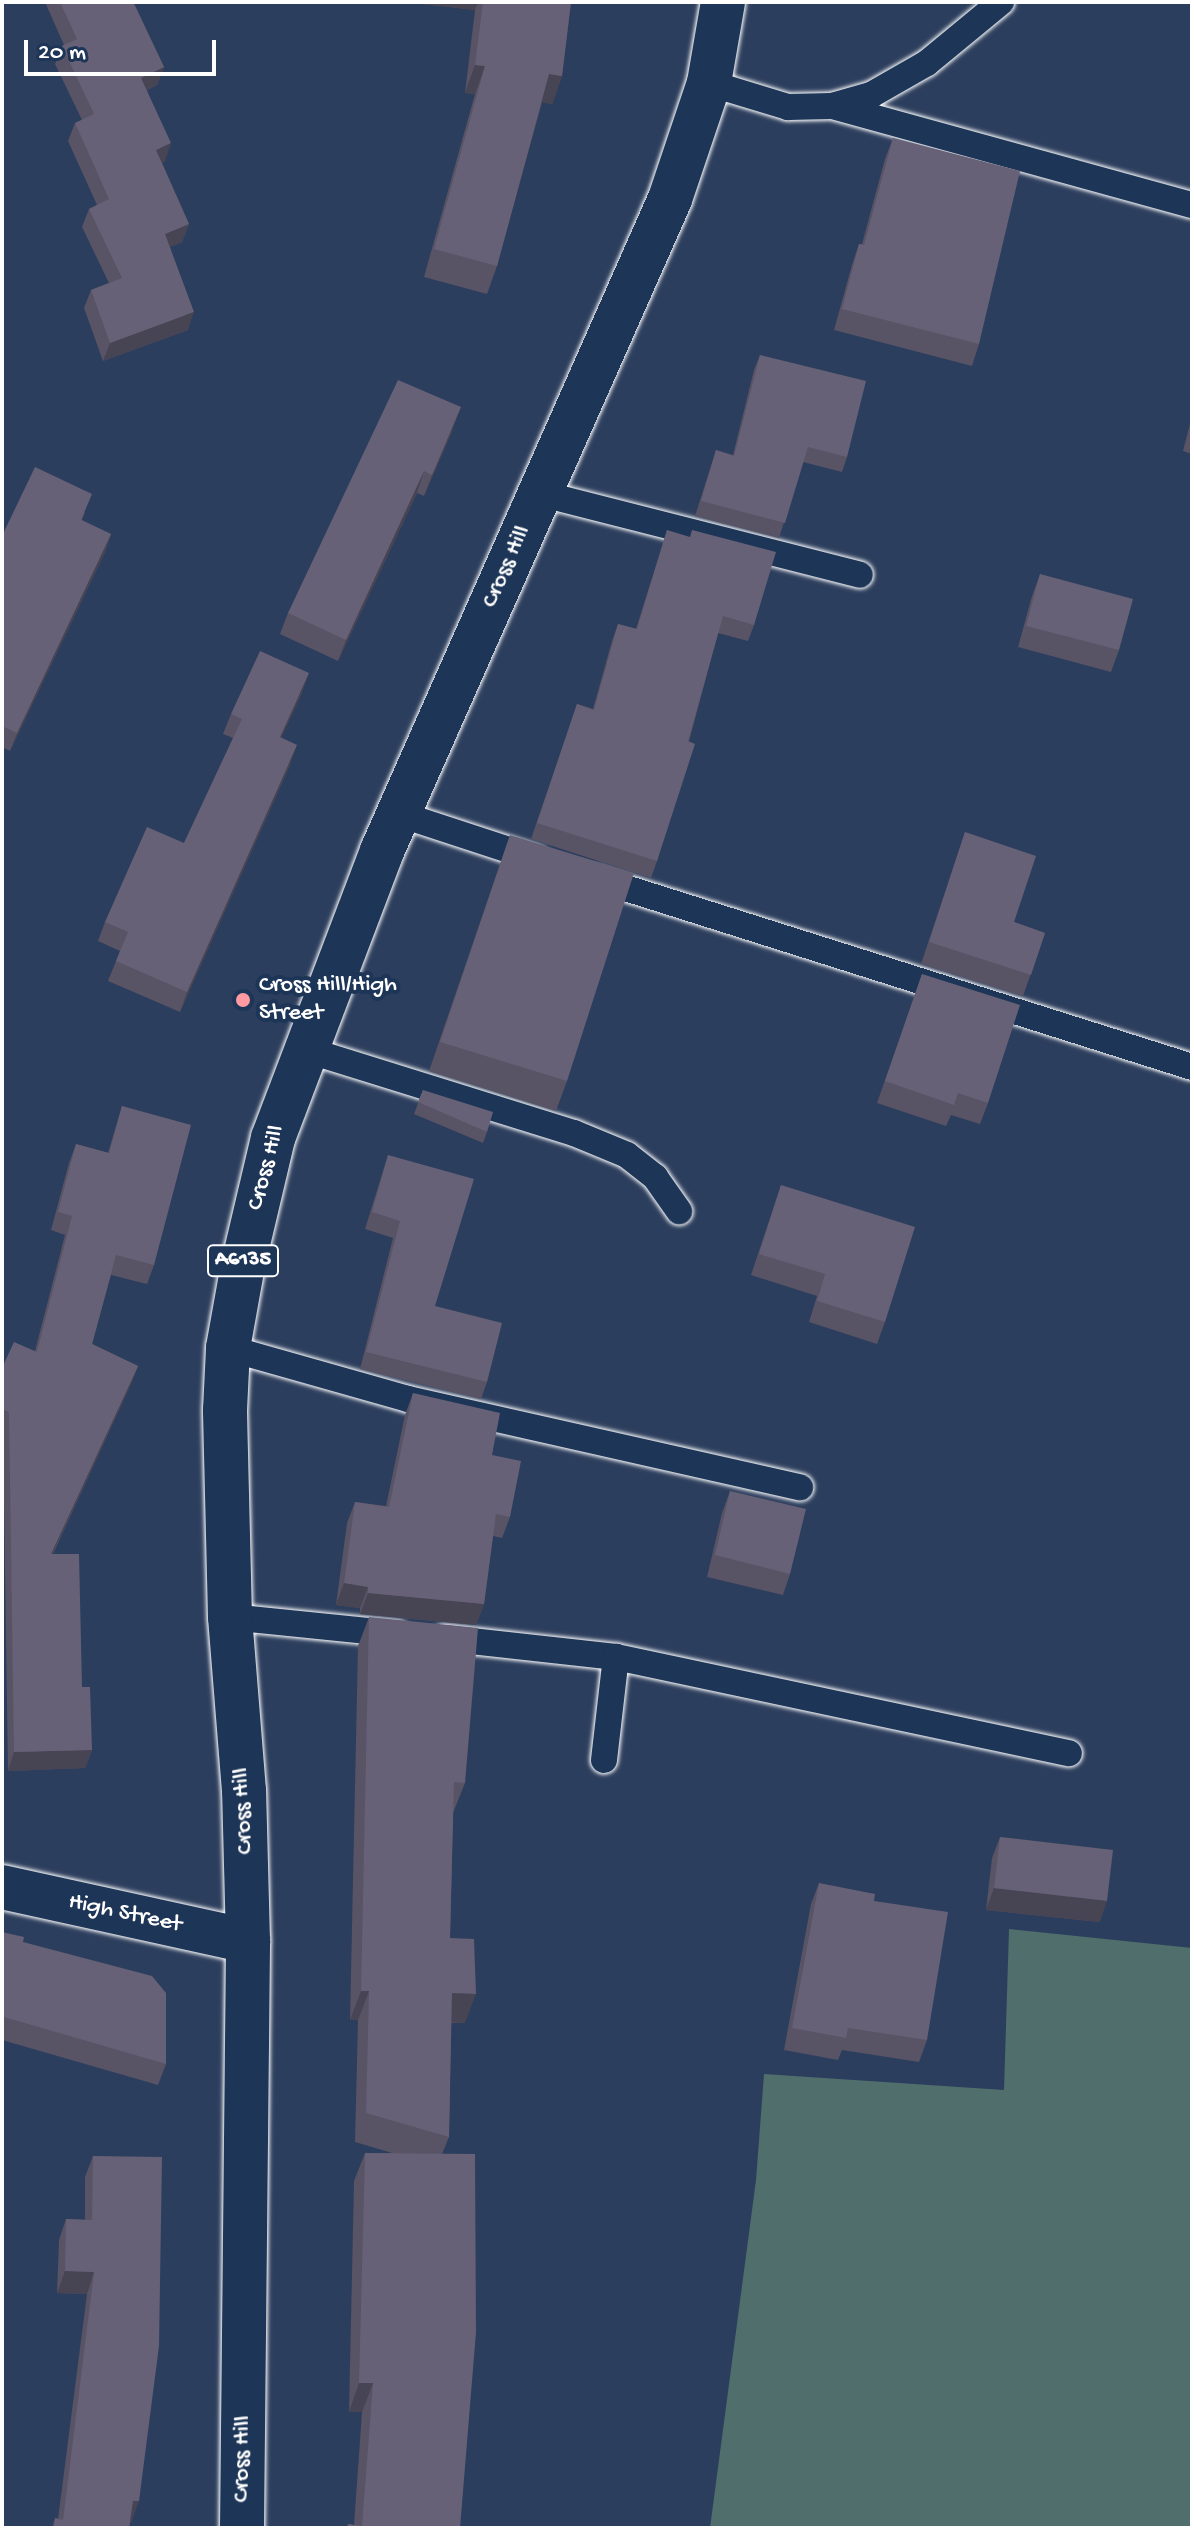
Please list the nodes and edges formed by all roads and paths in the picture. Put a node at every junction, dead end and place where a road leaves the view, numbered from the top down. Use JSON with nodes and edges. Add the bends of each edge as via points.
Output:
{"nodes":[{"id":1,"x":723,"y":2,"type":"edge"},
{"id":2,"x":1001,"y":2,"type":"edge"},
{"id":3,"x":709,"y":83,"type":"junction"},
{"id":4,"x":832,"y":106,"type":"junction"},
{"id":5,"x":1192,"y":205,"type":"edge"},
{"id":6,"x":539,"y":493,"type":"junction"},
{"id":7,"x":860,"y":575,"type":"dead end"},
{"id":8,"x":399,"y":814,"type":"junction"},
{"id":9,"x":304,"y":1049,"type":"junction"},
{"id":10,"x":1192,"y":1067,"type":"edge"},
{"id":11,"x":679,"y":1211,"type":"dead end"},
{"id":12,"x":228,"y":1348,"type":"junction"},
{"id":13,"x":800,"y":1487,"type":"dead end"},
{"id":14,"x":230,"y":1617,"type":"junction"},
{"id":15,"x":616,"y":1657,"type":"junction"},
{"id":16,"x":1069,"y":1753,"type":"dead end"},
{"id":17,"x":604,"y":1760,"type":"dead end"},
{"id":18,"x":2,"y":1887,"type":"edge"},
{"id":19,"x":248,"y":1941,"type":"junction"},
{"id":20,"x":242,"y":2528,"type":"edge"}],
"edges":[{"from":1,"to":3,"type":"main road","number":"A6135"},
{"from":2,"to":4,"type":"lane","via":[[927,63],[871,95]]},
{"from":3,"to":4,"type":"lane","via":[[788,107]]},
{"from":3,"to":6,"type":"main road","name":"Cross Hill","number":"A6135","via":[[664,213]]},
{"from":4,"to":5,"type":"lane"},
{"from":6,"to":7,"type":"lane"},
{"from":6,"to":8,"type":"main road","name":"Cross Hill","number":"A6135"},
{"from":8,"to":9,"type":"main road","name":"Cross Hill","number":"A6135"},
{"from":8,"to":10,"type":"lane"},
{"from":9,"to":11,"type":"lane","via":[[574,1133],[627,1155],[655,1177]]},
{"from":9,"to":12,"type":"main road","name":"Cross Hill","number":"A6135","via":[[273,1138]]},
{"from":12,"to":13,"type":"lane","via":[[408,1399]]},
{"from":12,"to":14,"type":"main road","name":"Cross Hill","number":"A6135"},
{"from":14,"to":15,"type":"lane"},
{"from":14,"to":19,"type":"main road","name":"Cross Hill","number":"A6135","via":[[244,1791]]},
{"from":15,"to":16,"type":"lane"},
{"from":15,"to":17,"type":"lane"},
{"from":18,"to":19,"type":"main road","name":"High Street"},
{"from":19,"to":20,"type":"main road","name":"Cross Hill","number":"A6135"}]}
